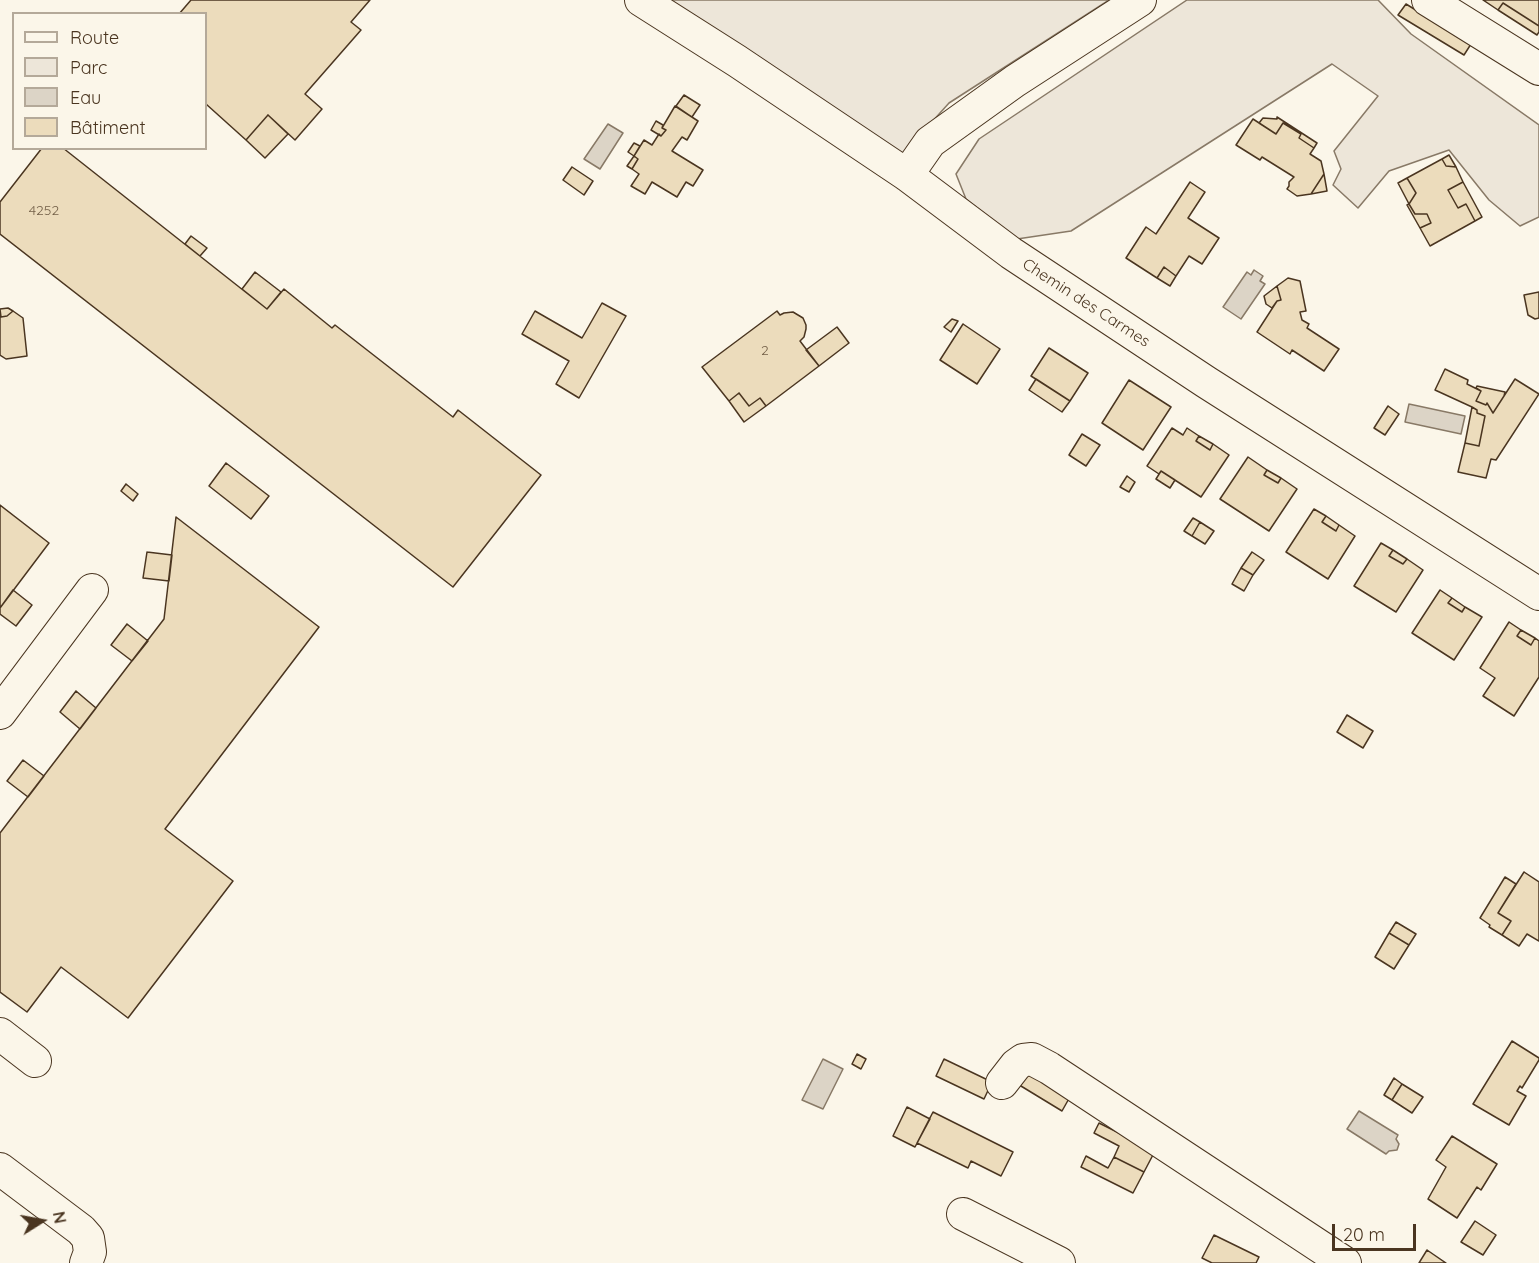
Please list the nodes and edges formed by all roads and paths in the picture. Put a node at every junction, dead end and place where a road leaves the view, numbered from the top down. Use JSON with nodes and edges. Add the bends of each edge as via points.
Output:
{"nodes":[{"id":1,"x":641,"y":0,"type":"edge"},
{"id":2,"x":1140,"y":0,"type":"edge"},
{"id":3,"x":1428,"y":0,"type":"edge"},
{"id":4,"x":1539,"y":69,"type":"edge"},
{"id":5,"x":907,"y":175,"type":"junction"},
{"id":6,"x":92,"y":590,"type":"dead end"},
{"id":7,"x":1539,"y":594,"type":"edge"},
{"id":8,"x":0,"y":713,"type":"edge"},
{"id":9,"x":0,"y":1034,"type":"edge"},
{"id":10,"x":35,"y":1061,"type":"dead end"},
{"id":11,"x":1002,"y":1083,"type":"dead end"},
{"id":12,"x":0,"y":1169,"type":"edge"},
{"id":13,"x":963,"y":1214,"type":"dead end"},
{"id":14,"x":86,"y":1263,"type":"edge"},
{"id":15,"x":1059,"y":1263,"type":"edge"},
{"id":16,"x":1345,"y":1263,"type":"edge"}],
"edges":[{"from":1,"to":5,"type":"street","name":"Chemin des Carmes"},
{"from":2,"to":5,"type":"street","via":[[930,142]]},
{"from":3,"to":4,"type":"street"},
{"from":5,"to":7,"type":"street","name":"Chemin des Carmes","via":[[1011,253]]},
{"from":6,"to":8,"type":"street"},
{"from":9,"to":10,"type":"street"},
{"from":11,"to":16,"type":"street","via":[[1023,1060],[1041,1063]]},
{"from":12,"to":14,"type":"street","via":[[81,1230],[90,1252]]},
{"from":13,"to":15,"type":"street"}]}
